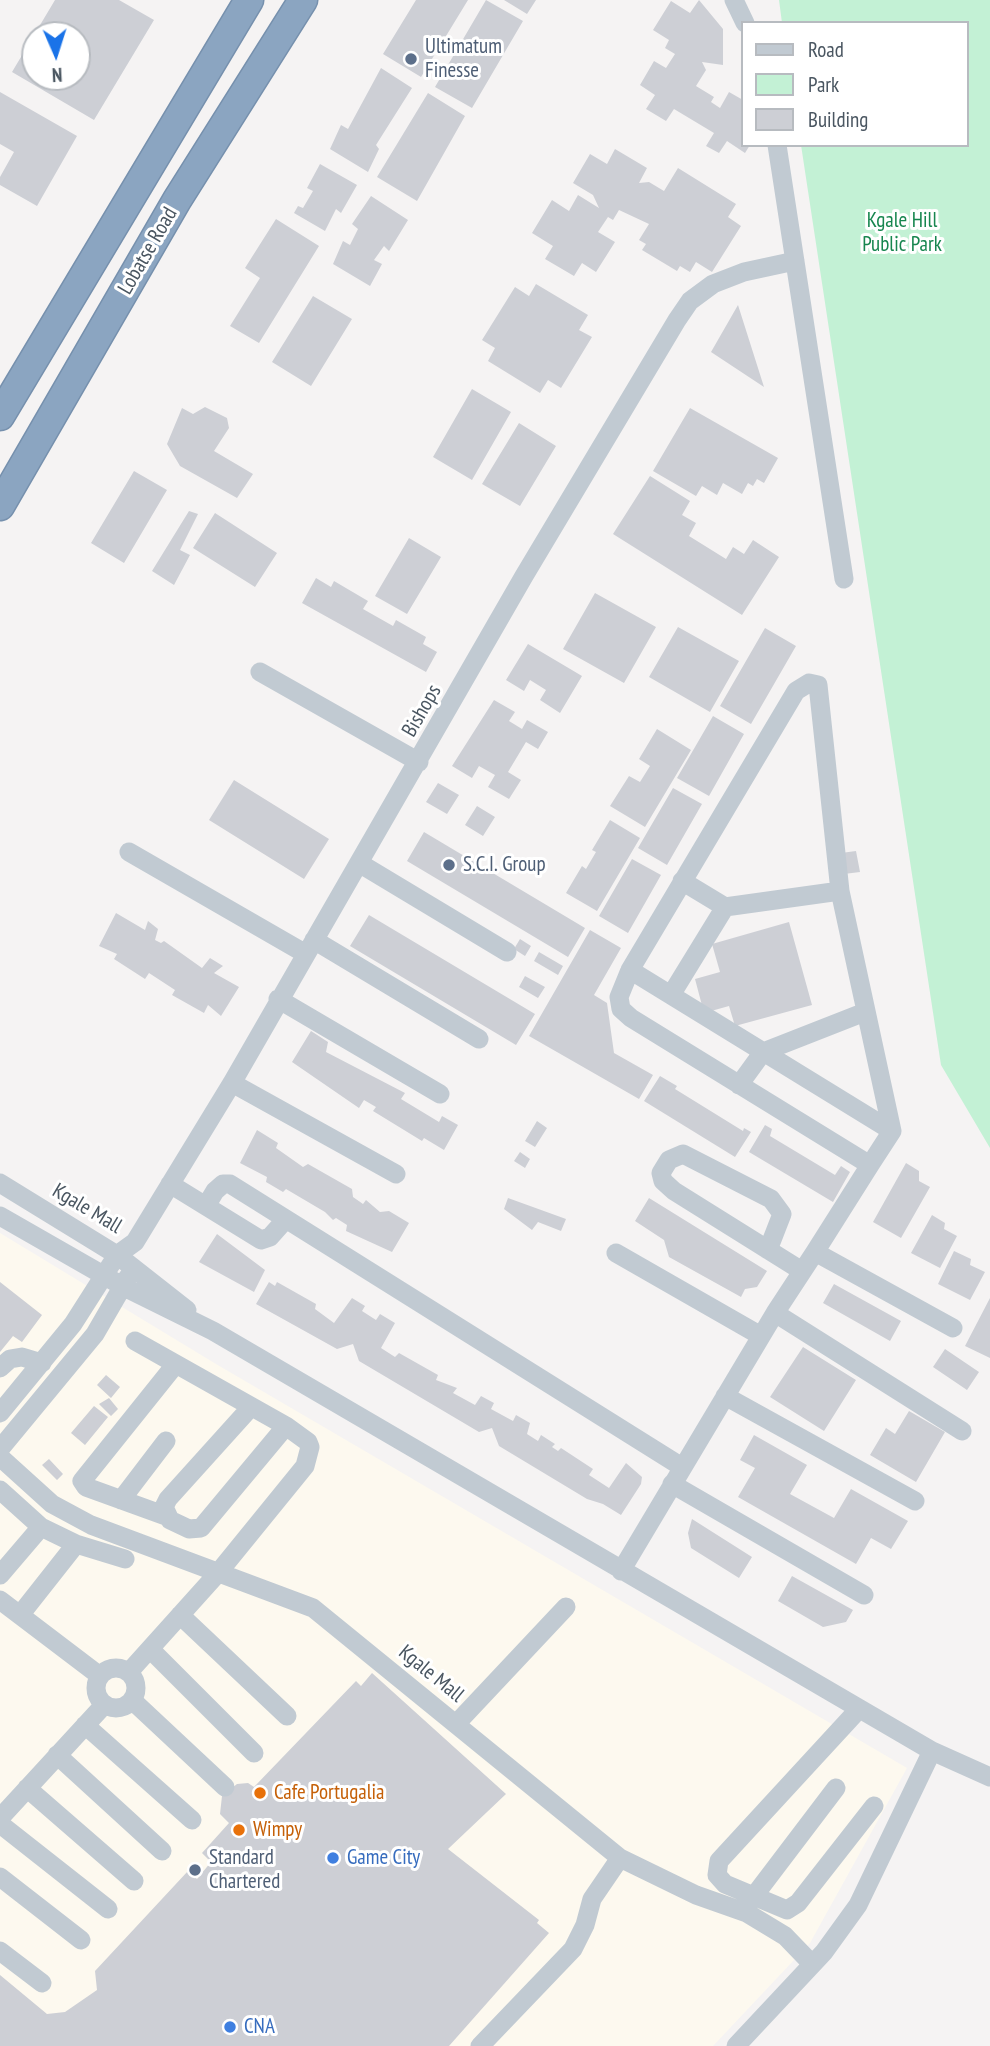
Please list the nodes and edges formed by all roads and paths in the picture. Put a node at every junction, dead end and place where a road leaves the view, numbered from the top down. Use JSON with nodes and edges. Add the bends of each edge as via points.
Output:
{"nodes":[{"id":1,"x":248,"y":0,"type":"edge"},
{"id":2,"x":303,"y":0,"type":"edge"},
{"id":3,"x":734,"y":0,"type":"edge"},
{"id":4,"x":744,"y":21,"type":"edge"},
{"id":5,"x":777,"y":147,"type":"edge"},
{"id":6,"x":795,"y":261,"type":"junction"},
{"id":7,"x":0,"y":416,"type":"edge"},
{"id":8,"x":0,"y":506,"type":"edge"},
{"id":9,"x":844,"y":579,"type":"dead end"},
{"id":10,"x":260,"y":672,"type":"dead end"},
{"id":11,"x":419,"y":762,"type":"junction"},
{"id":12,"x":129,"y":852,"type":"dead end"},
{"id":13,"x":359,"y":863,"type":"junction"},
{"id":14,"x":682,"y":881,"type":"junction"},
{"id":15,"x":839,"y":891,"type":"junction"},
{"id":16,"x":725,"y":907,"type":"junction"},
{"id":17,"x":310,"y":947,"type":"junction"},
{"id":18,"x":507,"y":951,"type":"dead end"},
{"id":19,"x":630,"y":970,"type":"junction"},
{"id":20,"x":671,"y":995,"type":"junction"},
{"id":21,"x":278,"y":999,"type":"junction"},
{"id":22,"x":865,"y":1012,"type":"junction"},
{"id":23,"x":479,"y":1038,"type":"dead end"},
{"id":24,"x":763,"y":1052,"type":"junction"},
{"id":25,"x":232,"y":1083,"type":"junction"},
{"id":26,"x":739,"y":1085,"type":"junction"},
{"id":27,"x":440,"y":1094,"type":"dead end"},
{"id":28,"x":892,"y":1131,"type":"junction"},
{"id":29,"x":870,"y":1165,"type":"junction"},
{"id":30,"x":396,"y":1174,"type":"dead end"},
{"id":31,"x":0,"y":1183,"type":"edge"},
{"id":32,"x":170,"y":1184,"type":"junction"},
{"id":33,"x":206,"y":1206,"type":"junction"},
{"id":34,"x":0,"y":1216,"type":"edge"},
{"id":35,"x":286,"y":1219,"type":"junction"},
{"id":36,"x":768,"y":1250,"type":"junction"},
{"id":37,"x":815,"y":1252,"type":"junction"},
{"id":38,"x":616,"y":1253,"type":"dead end"},
{"id":39,"x":125,"y":1260,"type":"junction"},
{"id":40,"x":802,"y":1271,"type":"junction"},
{"id":41,"x":103,"y":1276,"type":"junction"},
{"id":42,"x":124,"y":1287,"type":"junction"},
{"id":43,"x":775,"y":1313,"type":"junction"},
{"id":44,"x":953,"y":1328,"type":"dead end"},
{"id":45,"x":213,"y":1331,"type":"junction"},
{"id":46,"x":761,"y":1336,"type":"junction"},
{"id":47,"x":135,"y":1341,"type":"dead end"},
{"id":48,"x":43,"y":1363,"type":"junction"},
{"id":49,"x":175,"y":1365,"type":"junction"},
{"id":50,"x":0,"y":1368,"type":"edge"},
{"id":51,"x":725,"y":1396,"type":"junction"},
{"id":52,"x":251,"y":1407,"type":"junction"},
{"id":53,"x":0,"y":1413,"type":"edge"},
{"id":54,"x":286,"y":1426,"type":"junction"},
{"id":55,"x":962,"y":1431,"type":"dead end"},
{"id":56,"x":166,"y":1441,"type":"dead end"},
{"id":57,"x":0,"y":1449,"type":"edge"},
{"id":58,"x":0,"y":1457,"type":"edge"},
{"id":59,"x":682,"y":1467,"type":"junction"},
{"id":60,"x":672,"y":1484,"type":"junction"},
{"id":61,"x":3,"y":1497,"type":"edge"},
{"id":62,"x":121,"y":1500,"type":"junction"},
{"id":63,"x":915,"y":1501,"type":"dead end"},
{"id":64,"x":166,"y":1516,"type":"junction"},
{"id":65,"x":41,"y":1527,"type":"junction"},
{"id":66,"x":76,"y":1544,"type":"junction"},
{"id":67,"x":125,"y":1559,"type":"dead end"},
{"id":68,"x":621,"y":1571,"type":"junction"},
{"id":69,"x":218,"y":1573,"type":"junction"},
{"id":70,"x":0,"y":1575,"type":"edge"},
{"id":71,"x":864,"y":1595,"type":"dead end"},
{"id":72,"x":0,"y":1600,"type":"edge"},
{"id":73,"x":566,"y":1606,"type":"dead end"},
{"id":74,"x":20,"y":1615,"type":"junction"},
{"id":75,"x":180,"y":1615,"type":"junction"},
{"id":76,"x":150,"y":1649,"type":"junction"},
{"id":77,"x":129,"y":1672,"type":"junction"},
{"id":78,"x":100,"y":1676,"type":"junction"},
{"id":79,"x":133,"y":1701,"type":"junction"},
{"id":80,"x":104,"y":1705,"type":"junction"},
{"id":81,"x":859,"y":1709,"type":"junction"},
{"id":82,"x":287,"y":1716,"type":"dead end"},
{"id":83,"x":456,"y":1724,"type":"junction"},
{"id":84,"x":85,"y":1725,"type":"junction"},
{"id":85,"x":932,"y":1751,"type":"junction"},
{"id":86,"x":254,"y":1753,"type":"dead end"},
{"id":87,"x":57,"y":1755,"type":"junction"},
{"id":88,"x":990,"y":1777,"type":"edge"},
{"id":89,"x":225,"y":1787,"type":"dead end"},
{"id":90,"x":27,"y":1788,"type":"junction"},
{"id":91,"x":836,"y":1788,"type":"dead end"},
{"id":92,"x":874,"y":1806,"type":"dead end"},
{"id":93,"x":0,"y":1818,"type":"edge"},
{"id":94,"x":192,"y":1821,"type":"dead end"},
{"id":95,"x":0,"y":1824,"type":"edge"},
{"id":96,"x":162,"y":1851,"type":"dead end"},
{"id":97,"x":620,"y":1858,"type":"junction"},
{"id":98,"x":0,"y":1877,"type":"edge"},
{"id":99,"x":134,"y":1881,"type":"dead end"},
{"id":100,"x":754,"y":1896,"type":"junction"},
{"id":101,"x":108,"y":1909,"type":"dead end"},
{"id":102,"x":80,"y":1940,"type":"dead end"},
{"id":103,"x":0,"y":1951,"type":"edge"},
{"id":104,"x":811,"y":1964,"type":"junction"},
{"id":105,"x":42,"y":1983,"type":"dead end"},
{"id":106,"x":480,"y":2046,"type":"edge"},
{"id":107,"x":736,"y":2046,"type":"edge"}],
"edges":[{"from":1,"to":7,"type":"highway","name":"Lobatse Road"},
{"from":2,"to":8,"type":"highway","name":"Lobatse Road","via":[[177,200]]},
{"from":3,"to":4,"type":"street"},
{"from":5,"to":6,"type":"street"},
{"from":6,"to":9,"type":"street"},
{"from":6,"to":11,"type":"street","name":"Bishops","via":[[744,272],[713,284],[690,301]]},
{"from":10,"to":11,"type":"street"},
{"from":11,"to":13,"type":"street","name":"Bishops"},
{"from":12,"to":17,"type":"street"},
{"from":13,"to":17,"type":"street","name":"Bishops"},
{"from":13,"to":18,"type":"street"},
{"from":14,"to":15,"type":"street","via":[[796,691],[808,683],[818,685]]},
{"from":14,"to":16,"type":"street"},
{"from":14,"to":19,"type":"street"},
{"from":15,"to":16,"type":"street"},
{"from":15,"to":22,"type":"street"},
{"from":16,"to":20,"type":"street"},
{"from":17,"to":21,"type":"street","name":"Bishops"},
{"from":17,"to":23,"type":"street"},
{"from":19,"to":20,"type":"street"},
{"from":19,"to":26,"type":"street","via":[[619,997],[621,1009]]},
{"from":20,"to":24,"type":"street"},
{"from":21,"to":25,"type":"street","name":"Bishops"},
{"from":21,"to":27,"type":"street"},
{"from":22,"to":24,"type":"street"},
{"from":22,"to":28,"type":"street"},
{"from":24,"to":26,"type":"street"},
{"from":24,"to":28,"type":"street"},
{"from":25,"to":30,"type":"street"},
{"from":25,"to":32,"type":"street","name":"Bishops"},
{"from":26,"to":29,"type":"street"},
{"from":28,"to":29,"type":"street"},
{"from":29,"to":37,"type":"street"},
{"from":31,"to":39,"type":"street","name":"Kgale Mall"},
{"from":32,"to":33,"type":"street"},
{"from":32,"to":39,"type":"street","name":"Bishops"},
{"from":33,"to":35,"type":"street","via":[[261,1240]]},
{"from":33,"to":35,"type":"street","via":[[215,1191],[230,1184]]},
{"from":34,"to":41,"type":"street","name":"Kgale Mall"},
{"from":35,"to":59,"type":"street"},
{"from":36,"to":36,"type":"street","via":[[674,1191],[663,1181],[669,1160],[683,1154],[771,1199],[782,1214]]},
{"from":36,"to":40,"type":"street"},
{"from":37,"to":40,"type":"street"},
{"from":37,"to":44,"type":"street"},
{"from":38,"to":46,"type":"street"},
{"from":39,"to":41,"type":"street"},
{"from":39,"to":42,"type":"street"},
{"from":39,"to":45,"type":"street","name":"Kgale Mall"},
{"from":40,"to":43,"type":"street"},
{"from":41,"to":42,"type":"street","name":"Kgale Mall"},
{"from":41,"to":48,"type":"street"},
{"from":42,"to":45,"type":"street","name":"Kgale Mall"},
{"from":42,"to":57,"type":"street","via":[[95,1334]]},
{"from":43,"to":46,"type":"street"},
{"from":43,"to":55,"type":"street"},
{"from":45,"to":68,"type":"street","name":"Kgale Mall"},
{"from":46,"to":51,"type":"street"},
{"from":47,"to":49,"type":"street"},
{"from":48,"to":50,"type":"street","via":[[22,1357],[10,1359]]},
{"from":48,"to":53,"type":"street"},
{"from":49,"to":52,"type":"street"},
{"from":49,"to":62,"type":"street","via":[[82,1482]]},
{"from":51,"to":59,"type":"street"},
{"from":51,"to":63,"type":"street"},
{"from":52,"to":54,"type":"street"},
{"from":52,"to":64,"type":"street","via":[[168,1499]]},
{"from":54,"to":64,"type":"street","via":[[201,1528],[189,1529]]},
{"from":54,"to":69,"type":"street","via":[[308,1441],[305,1466]]},
{"from":56,"to":62,"type":"street"},
{"from":58,"to":69,"type":"street","name":"Kgale Mall","via":[[62,1509],[91,1525]]},
{"from":59,"to":60,"type":"street"},
{"from":60,"to":68,"type":"street"},
{"from":60,"to":71,"type":"street"},
{"from":61,"to":65,"type":"street"},
{"from":62,"to":64,"type":"street"},
{"from":65,"to":66,"type":"street"},
{"from":65,"to":70,"type":"street"},
{"from":66,"to":67,"type":"street"},
{"from":66,"to":74,"type":"street"},
{"from":68,"to":81,"type":"street","name":"Kgale Mall"},
{"from":69,"to":75,"type":"street"},
{"from":69,"to":83,"type":"street","name":"Kgale Mall","via":[[313,1608]]},
{"from":72,"to":74,"type":"street"},
{"from":73,"to":83,"type":"street"},
{"from":74,"to":78,"type":"street"},
{"from":75,"to":76,"type":"street"},
{"from":75,"to":82,"type":"street"},
{"from":76,"to":77,"type":"street"},
{"from":76,"to":86,"type":"street"},
{"from":77,"to":78,"type":"street","via":[[113,1668]]},
{"from":77,"to":79,"type":"street","via":[[137,1686]]},
{"from":78,"to":80,"type":"street","via":[[96,1691]]},
{"from":79,"to":80,"type":"street","via":[[119,1709]]},
{"from":79,"to":89,"type":"street"},
{"from":80,"to":84,"type":"street"},
{"from":81,"to":85,"type":"street","name":"Kgale Mall"},
{"from":81,"to":100,"type":"street","via":[[719,1861],[717,1875],[725,1884]]},
{"from":83,"to":97,"type":"street","name":"Kgale Mall"},
{"from":84,"to":87,"type":"street"},
{"from":84,"to":94,"type":"street"},
{"from":85,"to":88,"type":"street","name":"Kgale Mall"},
{"from":85,"to":104,"type":"street","via":[[858,1905]]},
{"from":87,"to":90,"type":"street"},
{"from":87,"to":96,"type":"street"},
{"from":90,"to":93,"type":"street"},
{"from":90,"to":99,"type":"street"},
{"from":91,"to":100,"type":"street"},
{"from":92,"to":100,"type":"street","via":[[798,1903],[787,1910]]},
{"from":95,"to":101,"type":"street"},
{"from":97,"to":104,"type":"street","name":"Kgale Mall","via":[[696,1895],[747,1913],[785,1936]]},
{"from":97,"to":106,"type":"street","via":[[592,1899],[573,1950]]},
{"from":98,"to":102,"type":"street"},
{"from":103,"to":105,"type":"street"},
{"from":104,"to":107,"type":"street"}]}
